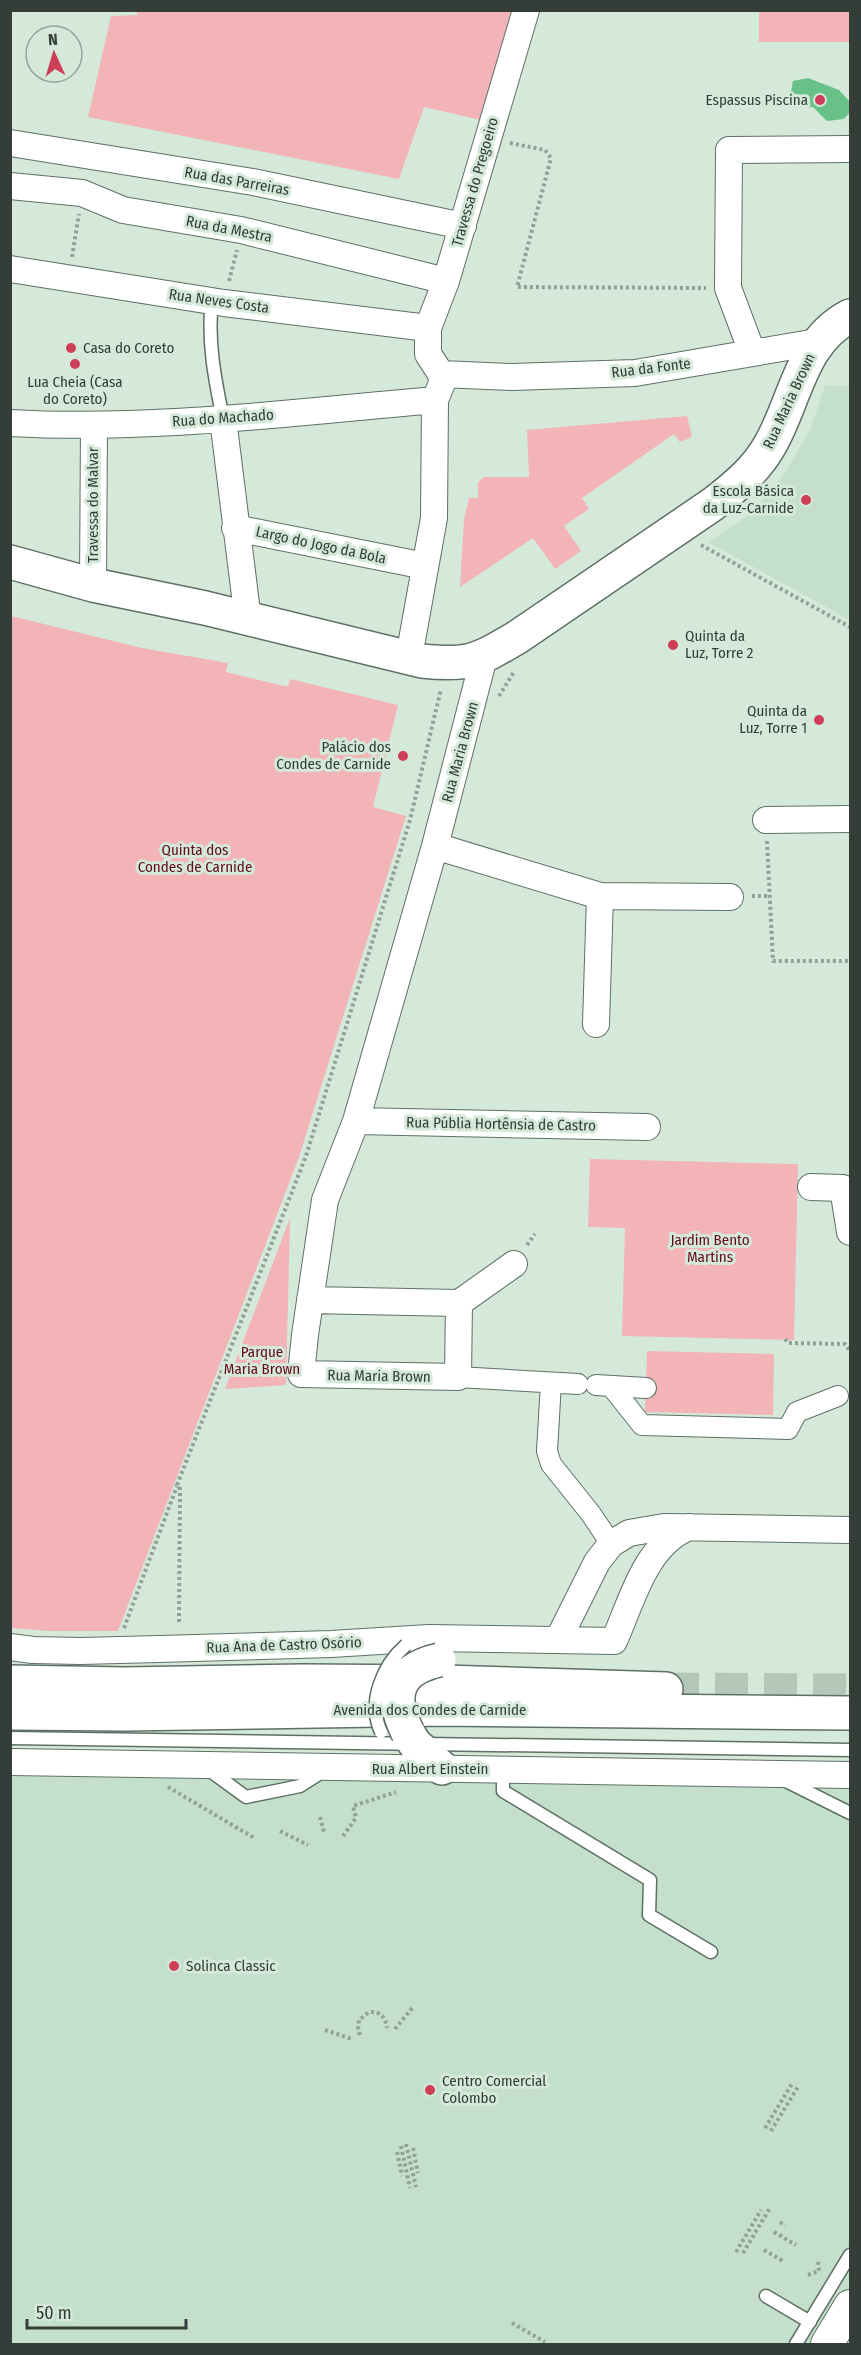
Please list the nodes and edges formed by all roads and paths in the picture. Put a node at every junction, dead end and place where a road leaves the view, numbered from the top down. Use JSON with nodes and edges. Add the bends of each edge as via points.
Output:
{"nodes":[{"id":1,"x":526,"y":10,"type":"edge"},
{"id":2,"x":488,"y":138,"type":"junction"},
{"id":3,"x":10,"y":143,"type":"edge"},
{"id":4,"x":850,"y":149,"type":"edge"},
{"id":5,"x":90,"y":156,"type":"junction"},
{"id":6,"x":10,"y":186,"type":"edge"},
{"id":7,"x":82,"y":193,"type":"junction"},
{"id":8,"x":463,"y":226,"type":"junction"},
{"id":9,"x":10,"y":269,"type":"edge"},
{"id":10,"x":69,"y":277,"type":"junction"},
{"id":11,"x":446,"y":281,"type":"junction"},
{"id":12,"x":728,"y":288,"type":"junction"},
{"id":13,"x":212,"y":301,"type":"junction"},
{"id":14,"x":850,"y":316,"type":"edge"},
{"id":15,"x":428,"y":328,"type":"junction"},
{"id":16,"x":817,"y":342,"type":"junction"},
{"id":17,"x":752,"y":352,"type":"junction"},
{"id":18,"x":437,"y":378,"type":"junction"},
{"id":19,"x":223,"y":419,"type":"junction"},
{"id":20,"x":10,"y":423,"type":"edge"},
{"id":21,"x":94,"y":425,"type":"junction"},
{"id":22,"x":235,"y":528,"type":"junction"},
{"id":23,"x":675,"y":529,"type":"junction"},
{"id":24,"x":10,"y":562,"type":"edge"},
{"id":25,"x":424,"y":566,"type":"junction"},
{"id":26,"x":93,"y":585,"type":"junction"},
{"id":27,"x":248,"y":620,"type":"junction"},
{"id":28,"x":850,"y":627,"type":"edge"},
{"id":29,"x":412,"y":640,"type":"dead end"},
{"id":30,"x":484,"y":657,"type":"junction"},
{"id":31,"x":850,"y":819,"type":"edge"},
{"id":32,"x":766,"y":820,"type":"joint"},
{"id":33,"x":435,"y":846,"type":"junction"},
{"id":34,"x":600,"y":896,"type":"junction"},
{"id":35,"x":730,"y":897,"type":"dead end"},
{"id":36,"x":850,"y":961,"type":"edge"},
{"id":37,"x":596,"y":1024,"type":"dead end"},
{"id":38,"x":356,"y":1121,"type":"junction"},
{"id":39,"x":647,"y":1128,"type":"dead end"},
{"id":40,"x":812,"y":1187,"type":"dead end"},
{"id":41,"x":850,"y":1232,"type":"edge"},
{"id":42,"x":514,"y":1264,"type":"dead end"},
{"id":43,"x":310,"y":1300,"type":"junction"},
{"id":44,"x":459,"y":1303,"type":"junction"},
{"id":45,"x":785,"y":1339,"type":"dead end"},
{"id":46,"x":850,"y":1351,"type":"edge"},
{"id":47,"x":458,"y":1377,"type":"junction"},
{"id":48,"x":551,"y":1383,"type":"junction"},
{"id":49,"x":595,"y":1385,"type":"junction"},
{"id":50,"x":646,"y":1388,"type":"dead end"},
{"id":51,"x":838,"y":1396,"type":"dead end"},
{"id":52,"x":177,"y":1485,"type":"dead end"},
{"id":53,"x":689,"y":1527,"type":"junction"},
{"id":54,"x":850,"y":1530,"type":"edge"},
{"id":55,"x":611,"y":1544,"type":"junction"},
{"id":56,"x":121,"y":1634,"type":"dead end"},
{"id":57,"x":558,"y":1640,"type":"junction"},
{"id":58,"x":10,"y":1647,"type":"edge"},
{"id":59,"x":424,"y":1648,"type":"junction"},
{"id":60,"x":10,"y":1682,"type":"edge"},
{"id":61,"x":10,"y":1713,"type":"edge"},
{"id":62,"x":850,"y":1713,"type":"edge"},
{"id":63,"x":850,"y":1750,"type":"edge"},
{"id":64,"x":399,"y":1752,"type":"junction"},
{"id":65,"x":11,"y":1757,"type":"edge"},
{"id":66,"x":442,"y":1768,"type":"joint"},
{"id":67,"x":502,"y":1769,"type":"junction"},
{"id":68,"x":775,"y":1775,"type":"junction"},
{"id":69,"x":850,"y":1776,"type":"edge"},
{"id":70,"x":163,"y":1784,"type":"dead end"},
{"id":71,"x":850,"y":1813,"type":"edge"},
{"id":72,"x":320,"y":1817,"type":"dead end"},
{"id":73,"x":280,"y":1831,"type":"dead end"},
{"id":74,"x":324,"y":1832,"type":"dead end"},
{"id":75,"x":343,"y":1836,"type":"dead end"},
{"id":76,"x":256,"y":1839,"type":"dead end"},
{"id":77,"x":308,"y":1845,"type":"dead end"},
{"id":78,"x":711,"y":1952,"type":"dead end"},
{"id":79,"x":413,"y":2007,"type":"dead end"},
{"id":80,"x":387,"y":2028,"type":"dead end"},
{"id":81,"x":395,"y":2028,"type":"dead end"},
{"id":82,"x":325,"y":2030,"type":"dead end"},
{"id":83,"x":360,"y":2035,"type":"dead end"},
{"id":84,"x":352,"y":2039,"type":"dead end"},
{"id":85,"x":793,"y":2082,"type":"dead end"},
{"id":86,"x":799,"y":2085,"type":"dead end"},
{"id":87,"x":765,"y":2128,"type":"dead end"},
{"id":88,"x":771,"y":2131,"type":"dead end"},
{"id":89,"x":413,"y":2148,"type":"dead end"},
{"id":90,"x":397,"y":2152,"type":"dead end"},
{"id":91,"x":418,"y":2173,"type":"dead end"},
{"id":92,"x":402,"y":2176,"type":"dead end"},
{"id":93,"x":416,"y":2187,"type":"dead end"},
{"id":94,"x":410,"y":2188,"type":"dead end"},
{"id":95,"x":765,"y":2204,"type":"dead end"},
{"id":96,"x":770,"y":2208,"type":"dead end"},
{"id":97,"x":761,"y":2210,"type":"dead end"},
{"id":98,"x":767,"y":2213,"type":"dead end"},
{"id":99,"x":780,"y":2222,"type":"dead end"},
{"id":100,"x":785,"y":2226,"type":"dead end"},
{"id":101,"x":774,"y":2232,"type":"dead end"},
{"id":102,"x":796,"y":2245,"type":"dead end"},
{"id":103,"x":739,"y":2246,"type":"dead end"},
{"id":104,"x":764,"y":2250,"type":"dead end"},
{"id":105,"x":736,"y":2252,"type":"dead end"},
{"id":106,"x":850,"y":2255,"type":"edge"},
{"id":107,"x":818,"y":2259,"type":"dead end"},
{"id":108,"x":785,"y":2262,"type":"dead end"},
{"id":109,"x":808,"y":2275,"type":"dead end"},
{"id":110,"x":766,"y":2296,"type":"dead end"},
{"id":111,"x":850,"y":2306,"type":"edge"},
{"id":112,"x":512,"y":2323,"type":"dead end"},
{"id":113,"x":819,"y":2333,"type":"edge"},
{"id":114,"x":544,"y":2342,"type":"dead end"},
{"id":115,"x":796,"y":2344,"type":"edge"}],
"edges":[{"from":1,"to":2,"type":"street","name":"Travessa do Pregoeiro"},
{"from":2,"to":8,"type":"street","name":"Travessa do Pregoeiro"},
{"from":2,"to":12,"type":"path","via":[[545,150],[551,158],[518,287]]},
{"from":3,"to":5,"type":"street","name":"Rua das Parreiras"},
{"from":4,"to":12,"type":"street","via":[[729,150]]},
{"from":5,"to":7,"type":"street"},
{"from":5,"to":8,"type":"street","name":"Rua das Parreiras","via":[[252,183]]},
{"from":6,"to":7,"type":"street","name":"Rua da Mestra"},
{"from":7,"to":10,"type":"path"},
{"from":7,"to":11,"type":"street","name":"Rua da Mestra","via":[[123,210],[242,230]]},
{"from":8,"to":11,"type":"street","name":"Travessa do Pregoeiro"},
{"from":9,"to":10,"type":"street","name":"Rua Neves Costa"},
{"from":10,"to":13,"type":"street","name":"Rua Neves Costa"},
{"from":11,"to":15,"type":"street","name":"Travessa do Pregoeiro"},
{"from":12,"to":17,"type":"street"},
{"from":13,"to":15,"type":"street","name":"Rua Neves Costa"},
{"from":13,"to":19,"type":"lane","via":[[211,347]]},
{"from":14,"to":16,"type":"main road"},
{"from":15,"to":18,"type":"street","name":"Travessa do Pregoeiro"},
{"from":16,"to":17,"type":"street","name":"Rua da Fonte"},
{"from":16,"to":23,"type":"main road","name":"Rua Maria Brown","via":[[759,463],[713,504]]},
{"from":17,"to":18,"type":"street","name":"Rua da Fonte","via":[[635,373]]},
{"from":18,"to":19,"type":"street","name":"Rua do Machado"},
{"from":18,"to":25,"type":"street","name":"Travessa do Pregoeiro","via":[[434,518]]},
{"from":19,"to":21,"type":"street","name":"Rua do Machado"},
{"from":19,"to":22,"type":"street"},
{"from":20,"to":21,"type":"street","name":"Rua do Machado"},
{"from":21,"to":26,"type":"street","name":"Travessa do Malvar"},
{"from":22,"to":25,"type":"street","name":"Largo do Jogo da Bola"},
{"from":22,"to":27,"type":"street","name":"Largo do Jogo da Bola"},
{"from":23,"to":28,"type":"path"},
{"from":23,"to":30,"type":"main road","name":"Rua Maria Brown"},
{"from":24,"to":26,"type":"main road"},
{"from":25,"to":29,"type":"street"},
{"from":26,"to":27,"type":"main road"},
{"from":27,"to":30,"type":"main road","via":[[422,661],[452,664]]},
{"from":30,"to":33,"type":"street","name":"Rua Maria Brown"},
{"from":31,"to":32,"type":"street"},
{"from":32,"to":36,"type":"path","via":[[773,961]]},
{"from":33,"to":34,"type":"street"},
{"from":33,"to":38,"type":"street","name":"Rua Maria Brown"},
{"from":34,"to":35,"type":"street"},
{"from":34,"to":37,"type":"street"},
{"from":38,"to":39,"type":"street","name":"Rua Públia Hortênsia de Castro"},
{"from":38,"to":43,"type":"street","name":"Rua Maria Brown","via":[[325,1200]]},
{"from":40,"to":41,"type":"street","via":[[843,1188]]},
{"from":42,"to":44,"type":"street"},
{"from":43,"to":44,"type":"street"},
{"from":43,"to":47,"type":"street","name":"Rua Maria Brown","via":[[301,1374]]},
{"from":44,"to":47,"type":"street"},
{"from":45,"to":46,"type":"path","via":[[788,1343],[845,1344]]},
{"from":47,"to":48,"type":"street"},
{"from":48,"to":49,"type":"street"},
{"from":48,"to":55,"type":"street","via":[[546,1451],[551,1464]]},
{"from":49,"to":50,"type":"street"},
{"from":49,"to":51,"type":"street","via":[[642,1425],[788,1429],[797,1412]]},
{"from":52,"to":56,"type":"path"},
{"from":53,"to":54,"type":"street"},
{"from":53,"to":55,"type":"street","via":[[645,1529]]},
{"from":53,"to":57,"type":"street","name":"Rua Ana de Castro Osório","via":[[671,1536],[656,1551],[614,1641]]},
{"from":55,"to":57,"type":"street","via":[[597,1562]]},
{"from":57,"to":59,"type":"street","name":"Rua Ana de Castro Osório"},
{"from":58,"to":59,"type":"street","name":"Rua Ana de Castro Osório","via":[[148,1650],[331,1644]]},
{"from":59,"to":60,"type":"main road","name":"Avenida dos Condes de Carnide","via":[[613,1666],[666,1689],[432,1682]]},
{"from":59,"to":64,"type":"main road","bridge":true,"via":[[421,1664],[405,1676],[399,1687]]},
{"from":61,"to":62,"type":"main road","name":"Avenida dos Condes de Carnide","via":[[429,1709]]},
{"from":63,"to":64,"type":"lane"},
{"from":64,"to":65,"type":"lane"},
{"from":64,"to":65,"type":"street","name":"Rua Albert Einstein","via":[[328,1768]]},
{"from":64,"to":66,"type":"main road"},
{"from":64,"to":75,"type":"path","via":[[352,1806],[356,1818]]},
{"from":66,"to":67,"type":"street","name":"Rua Albert Einstein"},
{"from":67,"to":68,"type":"street","name":"Rua Albert Einstein"},
{"from":67,"to":78,"type":"lane","via":[[503,1791],[650,1880],[649,1915]]},
{"from":68,"to":69,"type":"street","name":"Rua Albert Einstein"},
{"from":68,"to":71,"type":"lane"},
{"from":70,"to":76,"type":"path"},
{"from":72,"to":74,"type":"path"},
{"from":73,"to":77,"type":"path"},
{"from":79,"to":81,"type":"path"},
{"from":80,"to":83,"type":"path","via":[[381,2014],[369,2012],[359,2020]]},
{"from":82,"to":84,"type":"path"},
{"from":85,"to":87,"type":"path"},
{"from":86,"to":88,"type":"path"},
{"from":89,"to":91,"type":"path"},
{"from":90,"to":92,"type":"path"},
{"from":93,"to":94,"type":"path","via":[[404,2145]]},
{"from":95,"to":103,"type":"path"},
{"from":96,"to":98,"type":"path","via":[[742,2254]]},
{"from":97,"to":105,"type":"path"},
{"from":99,"to":100,"type":"path"},
{"from":101,"to":102,"type":"path"},
{"from":104,"to":108,"type":"path"},
{"from":106,"to":113,"type":"lane"},
{"from":107,"to":109,"type":"path","via":[[819,2271]]},
{"from":110,"to":113,"type":"lane"},
{"from":111,"to":113,"type":"street"},
{"from":112,"to":114,"type":"path"},
{"from":113,"to":115,"type":"lane"}]}
